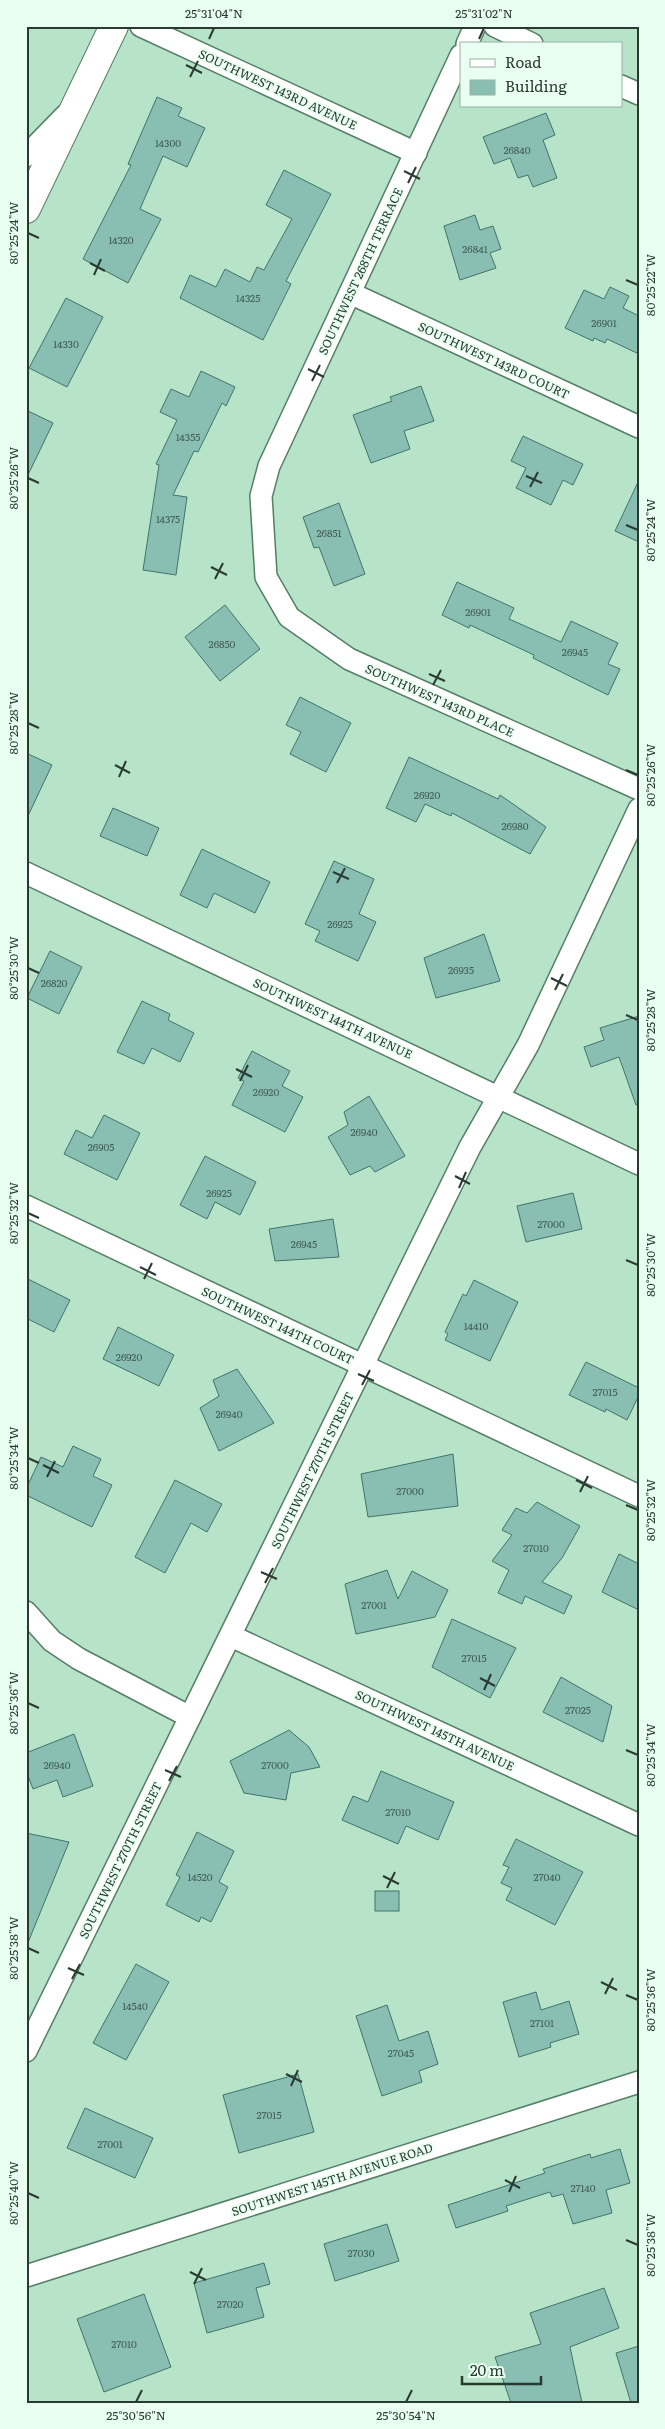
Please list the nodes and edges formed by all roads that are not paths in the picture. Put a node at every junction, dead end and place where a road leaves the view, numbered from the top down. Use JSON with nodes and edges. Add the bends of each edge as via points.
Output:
{"nodes":[{"id":1,"x":114,"y":26,"type":"edge"},
{"id":2,"x":141,"y":26,"type":"edge"},
{"id":3,"x":475,"y":26,"type":"edge"},
{"id":4,"x":495,"y":26,"type":"edge"},
{"id":5,"x":468,"y":42,"type":"edge"},
{"id":6,"x":528,"y":42,"type":"edge"},
{"id":7,"x":460,"y":57,"type":"edge"},
{"id":8,"x":622,"y":86,"type":"edge"},
{"id":9,"x":639,"y":94,"type":"edge"},
{"id":10,"x":78,"y":102,"type":"junction"},
{"id":11,"x":416,"y":153,"type":"junction"},
{"id":12,"x":26,"y":156,"type":"edge"},
{"id":13,"x":26,"y":210,"type":"edge"},
{"id":14,"x":350,"y":293,"type":"junction"},
{"id":15,"x":639,"y":427,"type":"edge"},
{"id":16,"x":266,"y":577,"type":"joint"},
{"id":17,"x":639,"y":789,"type":"edge"},
{"id":18,"x":639,"y":809,"type":"edge"},
{"id":19,"x":26,"y":873,"type":"edge"},
{"id":20,"x":498,"y":1097,"type":"junction"},
{"id":21,"x":639,"y":1164,"type":"edge"},
{"id":22,"x":26,"y":1206,"type":"edge"},
{"id":23,"x":363,"y":1365,"type":"junction"},
{"id":24,"x":639,"y":1496,"type":"edge"},
{"id":25,"x":26,"y":1612,"type":"edge"},
{"id":26,"x":231,"y":1636,"type":"junction"},
{"id":27,"x":190,"y":1717,"type":"junction"},
{"id":28,"x":639,"y":1825,"type":"edge"},
{"id":29,"x":26,"y":2051,"type":"edge"},
{"id":30,"x":639,"y":2082,"type":"edge"},
{"id":31,"x":26,"y":2276,"type":"edge"}],
"edges":[{"from":1,"to":10,"type":"main road"},
{"from":2,"to":11,"type":"street","name":"SOUTHWEST 143RD AVENUE"},
{"from":3,"to":5,"type":"street"},
{"from":4,"to":6,"type":"street"},
{"from":7,"to":11,"type":"street","name":"SOUTHWEST 268TH TERRACE"},
{"from":8,"to":9,"type":"street"},
{"from":10,"to":12,"type":"street"},
{"from":10,"to":13,"type":"main road"},
{"from":11,"to":14,"type":"street","name":"SOUTHWEST 268TH TERRACE"},
{"from":14,"to":15,"type":"street","name":"SOUTHWEST 143RD COURT"},
{"from":14,"to":16,"type":"street","name":"SOUTHWEST 268TH TERRACE","via":[[269,466],[262,496]]},
{"from":16,"to":17,"type":"street","name":"SOUTHWEST 143RD PLACE","via":[[289,617],[349,659]]},
{"from":18,"to":20,"type":"street","name":"SOUTHWEST 270TH STREET","via":[[528,1045]]},
{"from":19,"to":20,"type":"street","name":"SOUTHWEST 144TH AVENUE"},
{"from":20,"to":21,"type":"street","name":"SOUTHWEST 144TH AVENUE"},
{"from":20,"to":23,"type":"street","name":"SOUTHWEST 270TH STREET"},
{"from":22,"to":23,"type":"street","name":"SOUTHWEST 144TH COURT"},
{"from":23,"to":24,"type":"street","name":"SOUTHWEST 144TH COURT"},
{"from":23,"to":26,"type":"street","name":"SOUTHWEST 270TH STREET"},
{"from":25,"to":27,"type":"street","via":[[52,1641],[78,1659]]},
{"from":26,"to":27,"type":"street","name":"SOUTHWEST 270TH STREET"},
{"from":26,"to":28,"type":"street","name":"SOUTHWEST 145TH AVENUE"},
{"from":27,"to":29,"type":"street","name":"SOUTHWEST 270TH STREET"},
{"from":30,"to":31,"type":"street","name":"SOUTHWEST 145TH AVENUE ROAD"}]}
